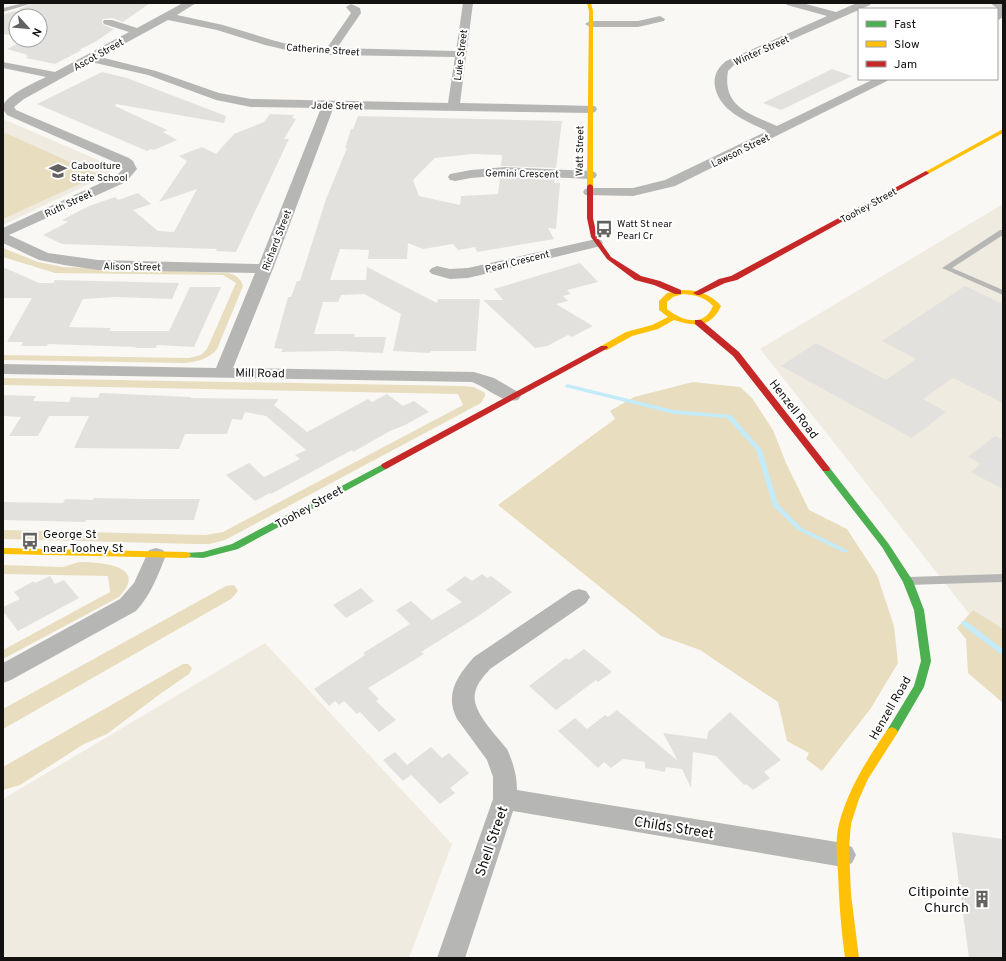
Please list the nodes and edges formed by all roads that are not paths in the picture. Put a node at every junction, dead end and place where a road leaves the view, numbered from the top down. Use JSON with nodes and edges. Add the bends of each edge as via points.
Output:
{"nodes":[{"id":1,"x":30,"y":3,"type":"edge"},
{"id":2,"x":191,"y":3,"type":"edge"},
{"id":3,"x":468,"y":3,"type":"edge"},
{"id":4,"x":589,"y":3,"type":"edge"},
{"id":5,"x":791,"y":3,"type":"edge"},
{"id":6,"x":866,"y":3,"type":"edge"},
{"id":7,"x":999,"y":5,"type":"edge"},
{"id":8,"x":352,"y":7,"type":"dead end"},
{"id":9,"x":3,"y":10,"type":"edge"},
{"id":10,"x":166,"y":16,"type":"junction"},
{"id":11,"x":837,"y":16,"type":"junction"},
{"id":12,"x":998,"y":17,"type":"edge"},
{"id":13,"x":660,"y":19,"type":"dead end"},
{"id":14,"x":108,"y":22,"type":"dead end"},
{"id":15,"x":590,"y":24,"type":"junction"},
{"id":16,"x":138,"y":32,"type":"junction"},
{"id":17,"x":329,"y":52,"type":"junction"},
{"id":18,"x":460,"y":54,"type":"junction"},
{"id":19,"x":90,"y":58,"type":"junction"},
{"id":20,"x":3,"y":65,"type":"edge"},
{"id":21,"x":57,"y":76,"type":"junction"},
{"id":22,"x":881,"y":80,"type":"edge"},
{"id":23,"x":328,"y":106,"type":"junction"},
{"id":24,"x":454,"y":106,"type":"junction"},
{"id":25,"x":591,"y":109,"type":"junction"},
{"id":26,"x":779,"y":131,"type":"junction"},
{"id":27,"x":1003,"y":131,"type":"edge"},
{"id":28,"x":144,"y":168,"type":"dead end"},
{"id":29,"x":130,"y":169,"type":"junction"},
{"id":30,"x":590,"y":174,"type":"junction"},
{"id":31,"x":455,"y":177,"type":"dead end"},
{"id":32,"x":590,"y":192,"type":"junction"},
{"id":33,"x":1003,"y":232,"type":"edge"},
{"id":34,"x":3,"y":233,"type":"edge"},
{"id":35,"x":3,"y":238,"type":"edge"},
{"id":36,"x":596,"y":243,"type":"junction"},
{"id":37,"x":265,"y":268,"type":"junction"},
{"id":38,"x":437,"y":271,"type":"dead end"},
{"id":39,"x":638,"y":278,"type":"junction"},
{"id":40,"x":734,"y":278,"type":"junction"},
{"id":41,"x":678,"y":292,"type":"junction"},
{"id":42,"x":697,"y":293,"type":"junction"},
{"id":43,"x":1003,"y":293,"type":"edge"},
{"id":44,"x":659,"y":295,"type":"junction"},
{"id":45,"x":718,"y":295,"type":"junction"},
{"id":46,"x":674,"y":318,"type":"junction"},
{"id":47,"x":645,"y":320,"type":"dead end"},
{"id":48,"x":698,"y":322,"type":"junction"},
{"id":49,"x":725,"y":333,"type":"dead end"},
{"id":50,"x":629,"y":334,"type":"junction"},
{"id":51,"x":736,"y":354,"type":"junction"},
{"id":52,"x":3,"y":369,"type":"edge"},
{"id":53,"x":222,"y":373,"type":"junction"},
{"id":54,"x":512,"y":396,"type":"junction"},
{"id":55,"x":3,"y":551,"type":"edge"},
{"id":56,"x":156,"y":555,"type":"junction"},
{"id":57,"x":1003,"y":578,"type":"edge"},
{"id":58,"x":908,"y":580,"type":"junction"},
{"id":59,"x":579,"y":597,"type":"dead end"},
{"id":60,"x":3,"y":674,"type":"edge"},
{"id":61,"x":505,"y":799,"type":"junction"},
{"id":62,"x":842,"y":855,"type":"junction"},
{"id":63,"x":451,"y":958,"type":"edge"},
{"id":64,"x":852,"y":958,"type":"edge"}],
"edges":[{"from":1,"to":9,"type":"lane"},
{"from":2,"to":10,"type":"street","name":"Ascot Street"},
{"from":3,"to":18,"type":"street","name":"Luke Street"},
{"from":4,"to":15,"type":"main road","name":"Watt Street"},
{"from":5,"to":11,"type":"street"},
{"from":6,"to":11,"type":"street","name":"Winter Street"},
{"from":7,"to":12,"type":"street","via":[[1002,12]]},
{"from":8,"to":17,"type":"street","via":[[356,13]]},
{"from":10,"to":16,"type":"street","name":"Ascot Street"},
{"from":10,"to":17,"type":"street","name":"Catherine Street","via":[[219,27],[280,46]]},
{"from":11,"to":26,"type":"street","name":"Winter Street","via":[[730,63],[722,70],[721,93],[727,103],[737,112]]},
{"from":13,"to":15,"type":"street","via":[[638,24]]},
{"from":14,"to":16,"type":"street"},
{"from":15,"to":25,"type":"main road","name":"Watt Street"},
{"from":16,"to":19,"type":"street","name":"Ascot Street"},
{"from":17,"to":18,"type":"street","name":"Catherine Street"},
{"from":18,"to":24,"type":"street","name":"Luke Street"},
{"from":19,"to":21,"type":"street","name":"Ascot Street"},
{"from":19,"to":23,"type":"street","name":"Jade Street","via":[[152,73],[232,100]]},
{"from":20,"to":21,"type":"street"},
{"from":21,"to":29,"type":"street","name":"Ascot Street","via":[[13,101],[8,107],[11,112],[124,161]]},
{"from":22,"to":26,"type":"street","name":"Lawson Street"},
{"from":23,"to":24,"type":"street","name":"Jade Street"},
{"from":23,"to":37,"type":"street","name":"Richard Street"},
{"from":24,"to":25,"type":"street","name":"Jade Street"},
{"from":25,"to":30,"type":"main road","name":"Watt Street"},
{"from":26,"to":32,"type":"street","name":"Lawson Street","via":[[659,187],[633,192]]},
{"from":27,"to":40,"type":"main road","name":"Toohey Street"},
{"from":28,"to":29,"type":"street"},
{"from":29,"to":34,"type":"street","name":"Ruth Street","via":[[121,178]]},
{"from":30,"to":31,"type":"street","name":"Gemini Crescent","via":[[480,172]]},
{"from":30,"to":32,"type":"main road","name":"Watt Street"},
{"from":32,"to":36,"type":"main road","name":"Watt Street","via":[[590,218]]},
{"from":33,"to":43,"type":"lane","via":[[946,268]]},
{"from":35,"to":37,"type":"street","name":"Alison Street","via":[[44,257],[98,265]]},
{"from":36,"to":38,"type":"street","name":"Pearl Crescent","via":[[468,273],[450,274]]},
{"from":36,"to":39,"type":"main road","name":"Watt Street","via":[[609,258]]},
{"from":37,"to":53,"type":"street","name":"Richard Street"},
{"from":39,"to":41,"type":"main road","name":"Watt Street"},
{"from":39,"to":44,"type":"main road","name":"Watt Street"},
{"from":40,"to":42,"type":"main road","name":"Toohey Street"},
{"from":40,"to":45,"type":"main road","name":"Toohey Street"},
{"from":41,"to":42,"type":"main road"},
{"from":41,"to":44,"type":"main road"},
{"from":42,"to":45,"type":"main road"},
{"from":44,"to":46,"type":"main road","via":[[662,304],[660,311]]},
{"from":45,"to":48,"type":"main road","via":[[715,319]]},
{"from":46,"to":48,"type":"main road","via":[[685,322]]},
{"from":46,"to":50,"type":"main road","name":"Toohey Street","via":[[655,327]]},
{"from":47,"to":50,"type":"main road","name":"Toohey Street"},
{"from":48,"to":51,"type":"main road","name":"Henzell Road"},
{"from":49,"to":51,"type":"main road","name":"Henzell Road","via":[[732,342]]},
{"from":50,"to":54,"type":"main road","name":"Toohey Street"},
{"from":51,"to":58,"type":"main road","name":"Henzell Road","via":[[885,545]]},
{"from":52,"to":53,"type":"street","name":"Mill Road"},
{"from":53,"to":54,"type":"street","name":"Mill Road","via":[[474,377]]},
{"from":54,"to":56,"type":"main road","name":"Toohey Street","via":[[235,547],[203,555]]},
{"from":55,"to":56,"type":"main road","name":"Toohey Street"},
{"from":56,"to":60,"type":"street","via":[[143,588],[128,605]]},
{"from":57,"to":58,"type":"lane"},
{"from":58,"to":62,"type":"main road","name":"Henzell Road","via":[[919,610],[926,661],[919,687],[871,762],[856,791],[845,825]]},
{"from":59,"to":61,"type":"street","name":"Shell Street","via":[[482,663],[470,676],[463,694],[465,712],[498,756],[505,777]]},
{"from":61,"to":62,"type":"street","name":"Childs Street"},
{"from":61,"to":63,"type":"street","name":"Shell Street"},
{"from":62,"to":64,"type":"main road","name":"Henzell Road","via":[[846,920]]}]}
